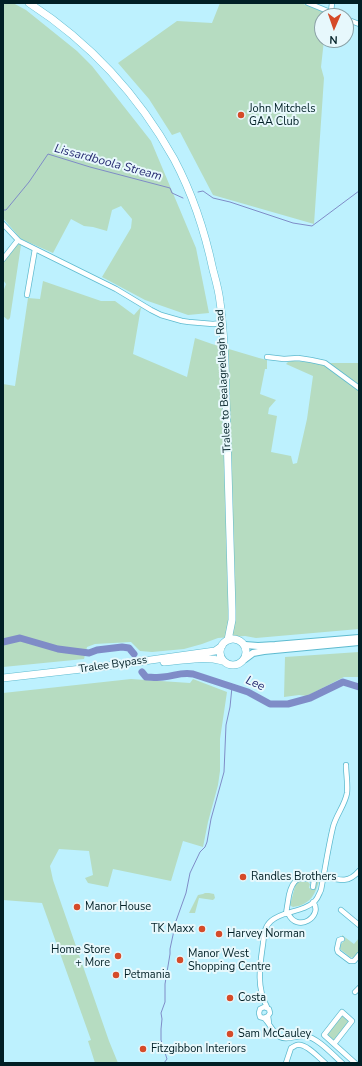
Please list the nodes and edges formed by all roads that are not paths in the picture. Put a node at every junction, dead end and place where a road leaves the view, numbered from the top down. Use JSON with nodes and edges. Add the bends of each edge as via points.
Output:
{"nodes":[{"id":1,"x":29,"y":3,"type":"edge"},
{"id":2,"x":308,"y":3,"type":"edge"},
{"id":3,"x":321,"y":8,"type":"edge"},
{"id":4,"x":3,"y":224,"type":"edge"},
{"id":5,"x":18,"y":240,"type":"junction"},
{"id":6,"x":35,"y":249,"type":"junction"},
{"id":7,"x":3,"y":259,"type":"edge"},
{"id":8,"x":27,"y":295,"type":"dead end"},
{"id":9,"x":222,"y":323,"type":"junction"},
{"id":10,"x":267,"y":357,"type":"dead end"},
{"id":11,"x":359,"y":388,"type":"edge"},
{"id":12,"x":232,"y":610,"type":"junction"},
{"id":13,"x":359,"y":638,"type":"edge"},
{"id":14,"x":238,"y":639,"type":"junction"},
{"id":15,"x":228,"y":640,"type":"junction"},
{"id":16,"x":359,"y":642,"type":"edge"},
{"id":17,"x":245,"y":645,"type":"junction"},
{"id":18,"x":222,"y":646,"type":"junction"},
{"id":19,"x":245,"y":659,"type":"junction"},
{"id":20,"x":223,"y":661,"type":"junction"},
{"id":21,"x":144,"y":662,"type":"junction"},
{"id":22,"x":132,"y":664,"type":"junction"},
{"id":23,"x":3,"y":678,"type":"edge"},
{"id":24,"x":3,"y":683,"type":"edge"},
{"id":25,"x":346,"y":765,"type":"dead end"},
{"id":26,"x":359,"y":871,"type":"edge"},
{"id":27,"x":324,"y":876,"type":"junction"},
{"id":28,"x":313,"y":887,"type":"dead end"},
{"id":29,"x":313,"y":902,"type":"junction"},
{"id":30,"x":342,"y":910,"type":"dead end"},
{"id":31,"x":287,"y":913,"type":"junction"},
{"id":32,"x":359,"y":925,"type":"edge"},
{"id":33,"x":342,"y":939,"type":"dead end"},
{"id":34,"x":359,"y":955,"type":"edge"},
{"id":35,"x":359,"y":988,"type":"edge"},
{"id":36,"x":355,"y":992,"type":"dead end"},
{"id":37,"x":263,"y":1001,"type":"junction"},
{"id":38,"x":266,"y":1007,"type":"junction"},
{"id":39,"x":261,"y":1008,"type":"junction"},
{"id":40,"x":266,"y":1017,"type":"junction"},
{"id":41,"x":334,"y":1044,"type":"junction"},
{"id":42,"x":346,"y":1055,"type":"junction"},
{"id":43,"x":341,"y":1062,"type":"edge"},
{"id":44,"x":286,"y":1063,"type":"edge"},
{"id":45,"x":325,"y":1063,"type":"edge"},
{"id":46,"x":355,"y":1063,"type":"edge"}],
"edges":[{"from":1,"to":9,"type":"highway","name":"Tralee to Bealagrellagh Road","via":[[50,16],[104,64],[150,121],[174,160],[205,237],[220,302]]},
{"from":2,"to":3,"type":"street"},
{"from":4,"to":5,"type":"street"},
{"from":5,"to":6,"type":"street"},
{"from":5,"to":7,"type":"street"},
{"from":6,"to":8,"type":"street"},
{"from":6,"to":9,"type":"street","via":[[116,289],[161,315],[189,322]]},
{"from":9,"to":12,"type":"highway","name":"Tralee to Bealagrellagh Road"},
{"from":10,"to":11,"type":"street","via":[[298,358],[326,363]]},
{"from":12,"to":14,"type":"highway","name":"Tralee to Bealagrellagh Road"},
{"from":12,"to":15,"type":"highway","name":"Tralee to Bealagrellagh Road"},
{"from":13,"to":17,"type":"main road"},
{"from":14,"to":15,"type":"highway"},
{"from":14,"to":17,"type":"highway"},
{"from":15,"to":18,"type":"highway"},
{"from":16,"to":19,"type":"main road","via":[[264,651],[253,653]]},
{"from":17,"to":19,"type":"highway"},
{"from":18,"to":20,"type":"highway","via":[[220,653]]},
{"from":18,"to":21,"type":"highway","name":"Tralee Bypass","via":[[215,651]]},
{"from":19,"to":20,"type":"highway","via":[[235,665]]},
{"from":20,"to":21,"type":"highway","name":"Tralee Bypass","via":[[200,658]]},
{"from":21,"to":22,"type":"highway","name":"Tralee Bypass"},
{"from":22,"to":23,"type":"highway","name":"Tralee Bypass"},
{"from":22,"to":24,"type":"highway","name":"Tralee Bypass","via":[[110,670]]},
{"from":25,"to":27,"type":"street","via":[[347,793],[334,825]]},
{"from":26,"to":27,"type":"street","via":[[346,880]]},
{"from":27,"to":29,"type":"street","via":[[321,890]]},
{"from":28,"to":31,"type":"street","via":[[314,880],[297,879],[290,890]]},
{"from":29,"to":31,"type":"street"},
{"from":29,"to":31,"type":"street","via":[[316,912],[306,922],[294,921]]},
{"from":30,"to":32,"type":"street"},
{"from":31,"to":37,"type":"street","via":[[270,922],[265,932],[260,971]]},
{"from":33,"to":34,"type":"street","via":[[339,940],[338,952],[350,961],[354,961]]},
{"from":35,"to":36,"type":"street"},
{"from":37,"to":38,"type":"street"},
{"from":37,"to":39,"type":"street"},
{"from":38,"to":39,"type":"street"},
{"from":38,"to":40,"type":"street","via":[[270,1011]]},
{"from":39,"to":40,"type":"street","via":[[259,1015]]},
{"from":40,"to":43,"type":"street","via":[[275,1034],[284,1038],[309,1037]]},
{"from":41,"to":41,"type":"street","via":[[324,1035],[342,1012],[352,1021]]},
{"from":41,"to":42,"type":"street"},
{"from":42,"to":43,"type":"street"},
{"from":42,"to":46,"type":"street"},
{"from":44,"to":45,"type":"street","via":[[291,1048],[297,1045],[303,1045]]}]}
